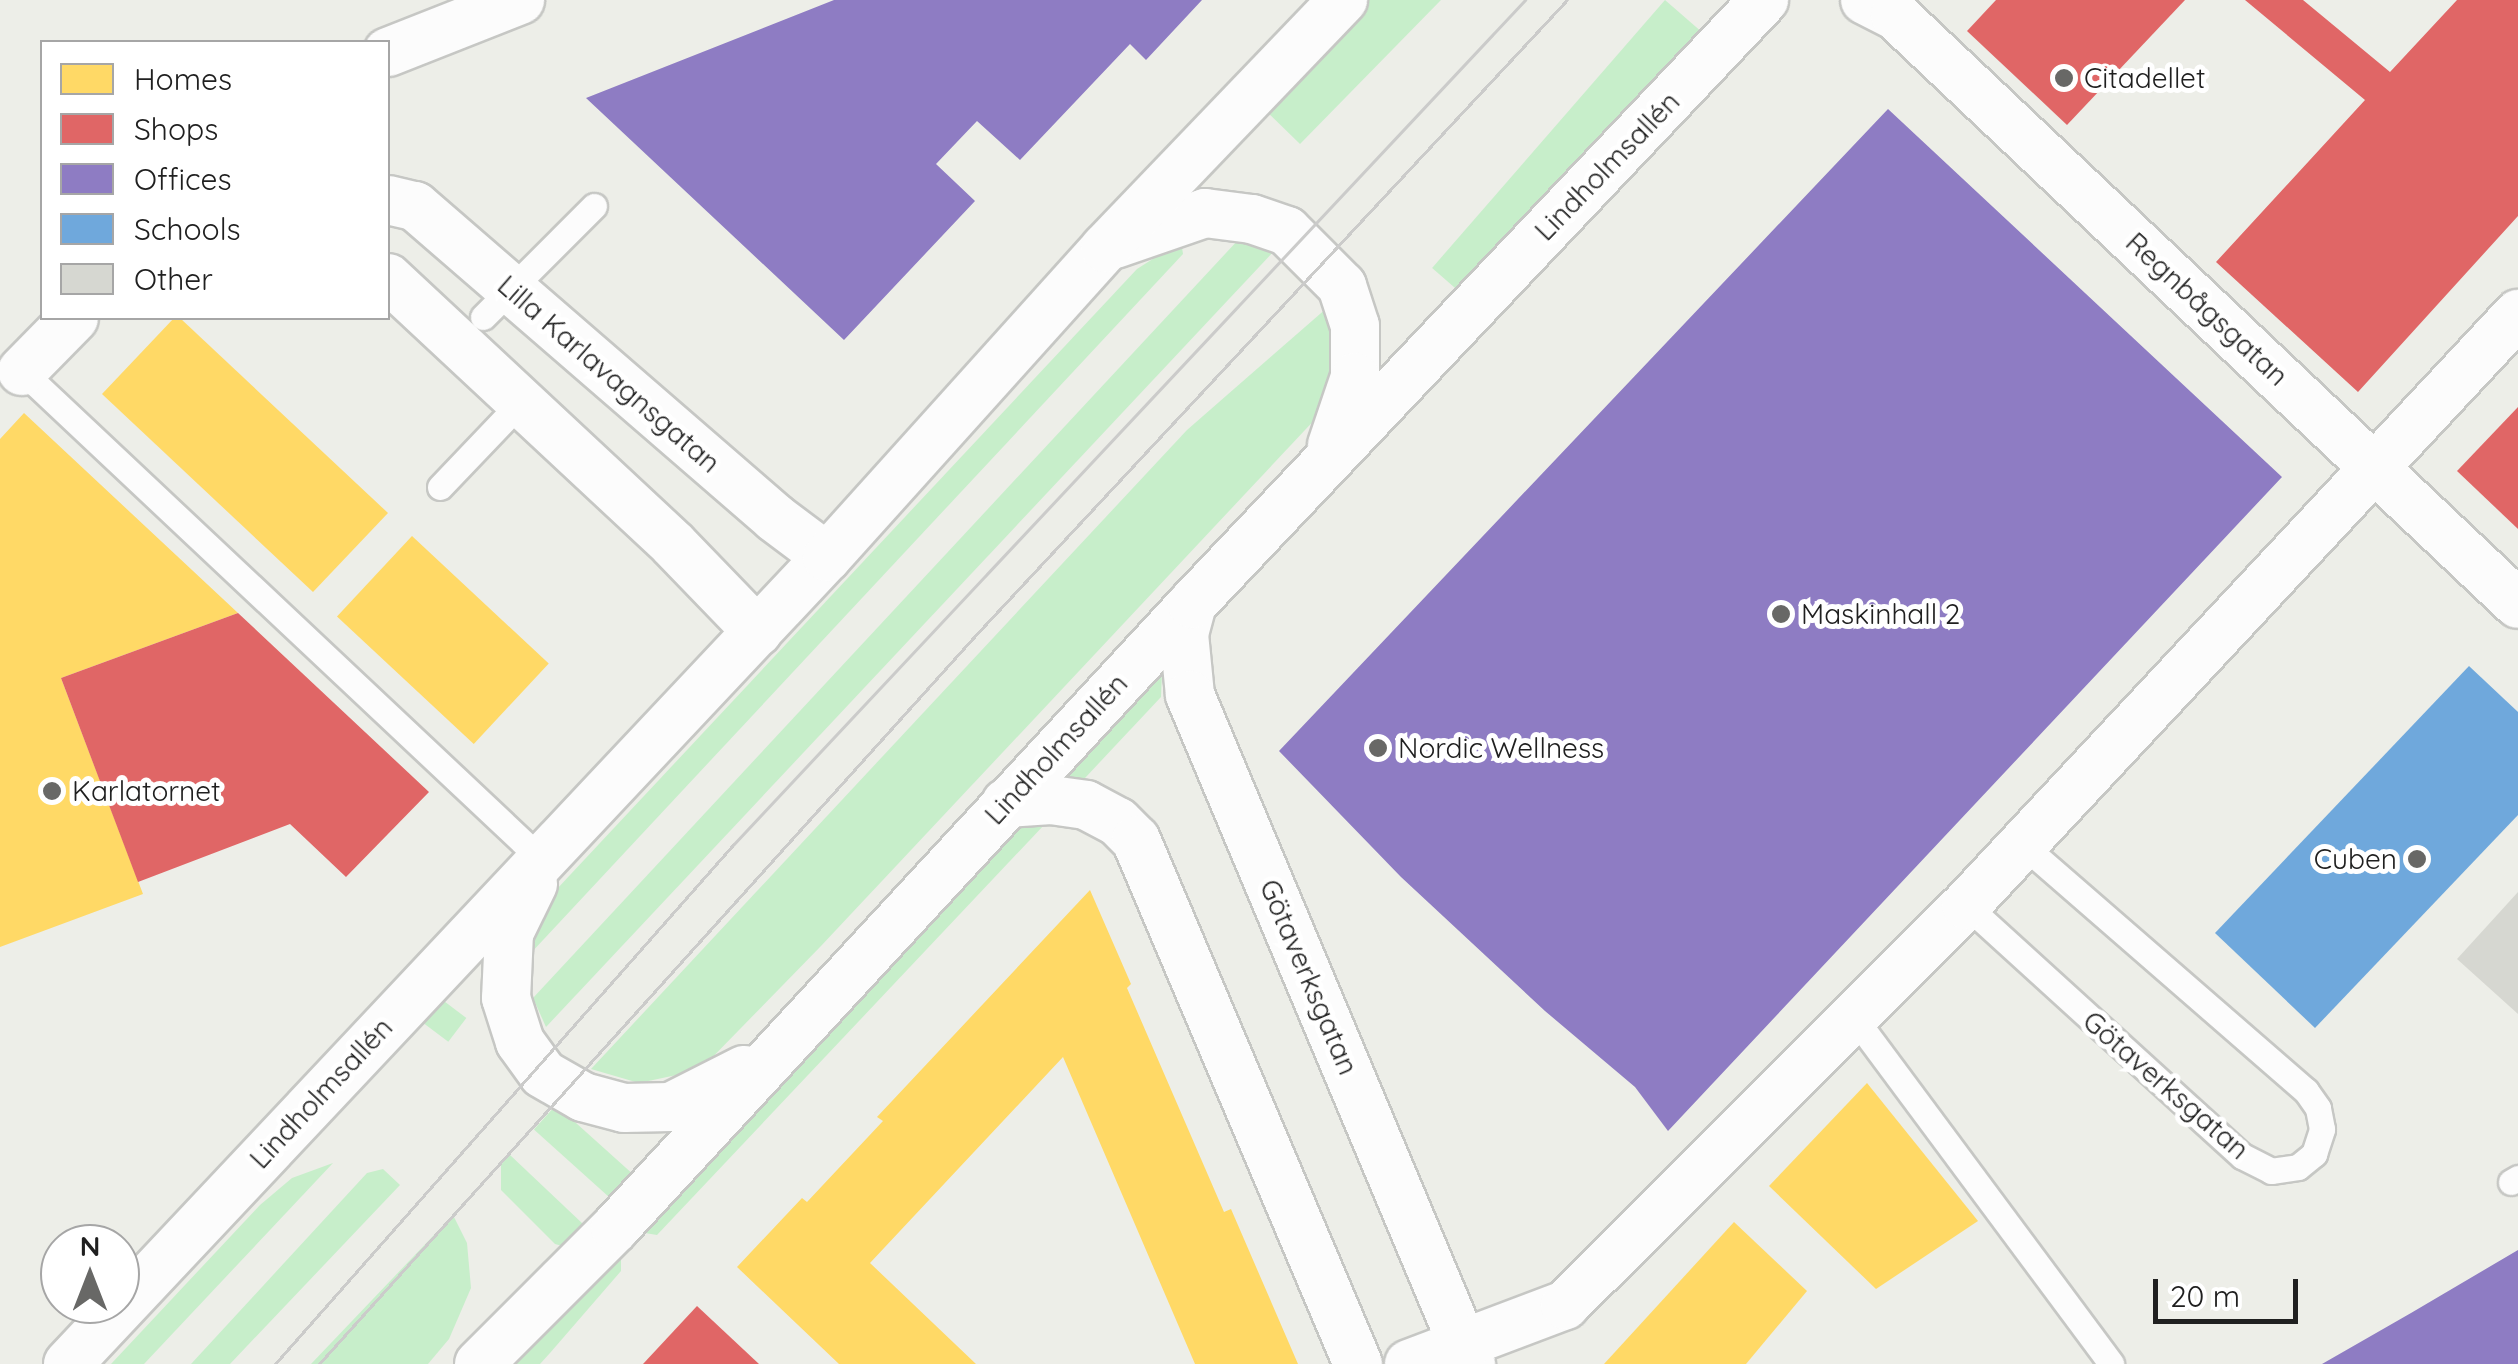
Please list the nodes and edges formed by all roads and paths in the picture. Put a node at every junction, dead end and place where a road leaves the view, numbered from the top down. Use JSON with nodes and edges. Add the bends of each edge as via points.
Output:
{"nodes":[{"id":1,"x":520,"y":0,"type":"edge"},
{"id":2,"x":1343,"y":0,"type":"edge"},
{"id":3,"x":1764,"y":0,"type":"edge"},
{"id":4,"x":1883,"y":5,"type":"edge"},
{"id":5,"x":390,"y":51,"type":"edge"},
{"id":6,"x":391,"y":196,"type":"edge"},
{"id":7,"x":594,"y":206,"type":"dead end"},
{"id":8,"x":1105,"y":248,"type":"junction"},
{"id":9,"x":390,"y":280,"type":"edge"},
{"id":10,"x":504,"y":298,"type":"junction"},
{"id":11,"x":2518,"y":314,"type":"edge"},
{"id":12,"x":72,"y":320,"type":"edge"},
{"id":13,"x":434,"y":322,"type":"junction"},
{"id":14,"x":22,"y":371,"type":"joint"},
{"id":15,"x":504,"y":388,"type":"junction"},
{"id":16,"x":1326,"y":462,"type":"junction"},
{"id":17,"x":2374,"y":466,"type":"junction"},
{"id":18,"x":440,"y":487,"type":"dead end"},
{"id":19,"x":827,"y":557,"type":"junction"},
{"id":20,"x":1192,"y":604,"type":"junction"},
{"id":21,"x":2518,"y":604,"type":"edge"},
{"id":22,"x":758,"y":632,"type":"junction"},
{"id":23,"x":1006,"y":803,"type":"junction"},
{"id":24,"x":573,"y":823,"type":"junction"},
{"id":25,"x":2022,"y":844,"type":"junction"},
{"id":26,"x":541,"y":859,"type":"junction"},
{"id":27,"x":1966,"y":905,"type":"junction"},
{"id":28,"x":1853,"y":1016,"type":"junction"},
{"id":29,"x":788,"y":1037,"type":"junction"},
{"id":30,"x":1467,"y":1355,"type":"edge"},
{"id":31,"x":68,"y":1364,"type":"edge"},
{"id":32,"x":479,"y":1364,"type":"edge"},
{"id":33,"x":1358,"y":1364,"type":"edge"},
{"id":34,"x":1409,"y":1364,"type":"edge"},
{"id":35,"x":2111,"y":1364,"type":"edge"}],
"edges":[{"from":1,"to":5,"type":"street"},
{"from":2,"to":8,"type":"street","name":"Lindholmsallén"},
{"from":3,"to":16,"type":"street","name":"Lindholmsallén"},
{"from":4,"to":17,"type":"street","name":"Regnbågsgatan"},
{"from":6,"to":10,"type":"street","name":"Lilla Karlavagnsgatan","via":[[416,206]]},
{"from":7,"to":10,"type":"lane"},
{"from":8,"to":16,"type":"street","name":"Lindholmsallén","via":[[1206,213],[1287,231],[1312,254],[1342,286],[1355,326],[1355,378]]},
{"from":8,"to":19,"type":"street","name":"Lindholmsallén"},
{"from":9,"to":13,"type":"street"},
{"from":10,"to":13,"type":"street","via":[[464,326]]},
{"from":10,"to":15,"type":"street","via":[[475,336]]},
{"from":10,"to":19,"type":"street","name":"Lilla Karlavagnsgatan"},
{"from":11,"to":17,"type":"street"},
{"from":12,"to":14,"type":"street"},
{"from":13,"to":15,"type":"street"},
{"from":14,"to":26,"type":"lane"},
{"from":15,"to":18,"type":"lane"},
{"from":15,"to":22,"type":"street"},
{"from":16,"to":20,"type":"street","name":"Lindholmsallén"},
{"from":17,"to":21,"type":"street","name":"Regnbågsgatan"},
{"from":17,"to":25,"type":"street"},
{"from":19,"to":22,"type":"street","name":"Lindholmsallén"},
{"from":20,"to":23,"type":"street","name":"Lindholmsallén"},
{"from":20,"to":30,"type":"street","name":"Götaverksgatan","via":[[1184,634],[1190,695]]},
{"from":22,"to":24,"type":"street","name":"Lindholmsallén"},
{"from":23,"to":29,"type":"street","name":"Lindholmsallén"},
{"from":23,"to":33,"type":"street","via":[[1086,805],[1136,840]]},
{"from":24,"to":26,"type":"street","name":"Lindholmsallén"},
{"from":24,"to":29,"type":"street","name":"Lindholmsallén","via":[[523,898],[506,953],[510,1013],[520,1042],[543,1074],[583,1097],[624,1108],[670,1107],[727,1082]]},
{"from":25,"to":27,"type":"street"},
{"from":25,"to":27,"type":"lane","name":"Götaverksgatan","via":[[2306,1090],[2322,1129],[2314,1154],[2298,1167],[2271,1171],[2242,1156]]},
{"from":26,"to":31,"type":"street","name":"Lindholmsallén"},
{"from":27,"to":28,"type":"street"},
{"from":28,"to":30,"type":"street","via":[[1565,1304]]},
{"from":28,"to":35,"type":"lane"},
{"from":29,"to":32,"type":"street","name":"Lindholmsallén"},
{"from":30,"to":34,"type":"street"}]}
